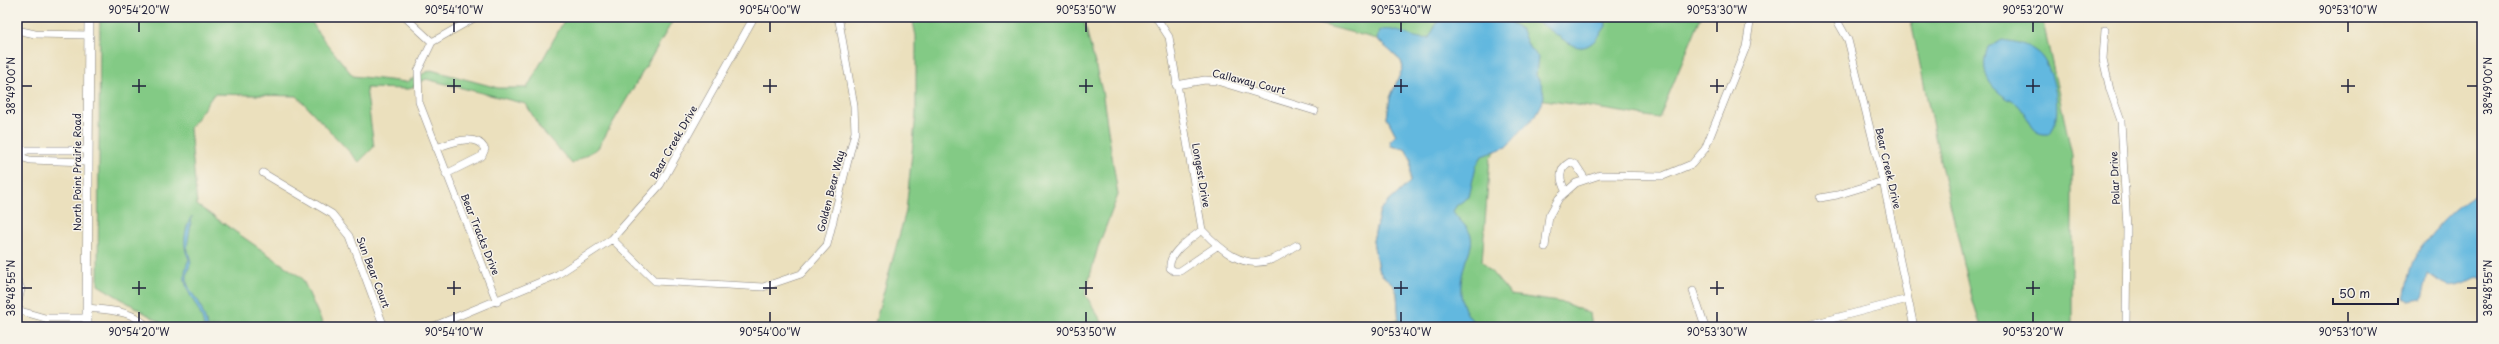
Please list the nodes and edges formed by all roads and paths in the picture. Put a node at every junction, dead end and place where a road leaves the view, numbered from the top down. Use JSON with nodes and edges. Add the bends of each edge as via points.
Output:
{"nodes":[{"id":1,"x":90,"y":17,"type":"edge"},
{"id":2,"x":405,"y":17,"type":"edge"},
{"id":3,"x":476,"y":17,"type":"edge"},
{"id":4,"x":754,"y":17,"type":"edge"},
{"id":5,"x":836,"y":17,"type":"edge"},
{"id":6,"x":1156,"y":17,"type":"edge"},
{"id":7,"x":1751,"y":17,"type":"edge"},
{"id":8,"x":1835,"y":17,"type":"edge"},
{"id":9,"x":17,"y":30,"type":"edge"},
{"id":10,"x":2105,"y":30,"type":"dead end"},
{"id":11,"x":89,"y":35,"type":"junction"},
{"id":12,"x":432,"y":42,"type":"junction"},
{"id":13,"x":1176,"y":85,"type":"junction"},
{"id":14,"x":1316,"y":111,"type":"dead end"},
{"id":15,"x":436,"y":148,"type":"junction"},
{"id":16,"x":87,"y":150,"type":"junction"},
{"id":17,"x":17,"y":155,"type":"edge"},
{"id":18,"x":87,"y":162,"type":"junction"},
{"id":19,"x":263,"y":173,"type":"dead end"},
{"id":20,"x":446,"y":174,"type":"junction"},
{"id":21,"x":1585,"y":179,"type":"junction"},
{"id":22,"x":1883,"y":180,"type":"junction"},
{"id":23,"x":1566,"y":192,"type":"junction"},
{"id":24,"x":1820,"y":198,"type":"dead end"},
{"id":25,"x":1202,"y":230,"type":"junction"},
{"id":26,"x":612,"y":239,"type":"junction"},
{"id":27,"x":1297,"y":245,"type":"dead end"},
{"id":28,"x":1217,"y":246,"type":"junction"},
{"id":29,"x":1545,"y":247,"type":"dead end"},
{"id":30,"x":17,"y":280,"type":"edge"},
{"id":31,"x":1692,"y":291,"type":"dead end"},
{"id":32,"x":1908,"y":299,"type":"junction"},
{"id":33,"x":497,"y":302,"type":"junction"},
{"id":34,"x":17,"y":309,"type":"edge"},
{"id":35,"x":87,"y":320,"type":"edge"},
{"id":36,"x":95,"y":327,"type":"edge"},
{"id":37,"x":147,"y":327,"type":"edge"},
{"id":38,"x":384,"y":327,"type":"edge"},
{"id":39,"x":432,"y":327,"type":"edge"},
{"id":40,"x":1705,"y":327,"type":"edge"},
{"id":41,"x":1801,"y":327,"type":"edge"},
{"id":42,"x":1914,"y":327,"type":"edge"},
{"id":43,"x":2126,"y":327,"type":"edge"}],
"edges":[{"from":1,"to":11,"type":"street","name":"North Point Prairie Road"},
{"from":2,"to":12,"type":"street"},
{"from":3,"to":12,"type":"street"},
{"from":4,"to":26,"type":"street","name":"Bear Creek Drive","via":[[660,185]]},
{"from":5,"to":26,"type":"street","name":"Golden Bear Way","via":[[839,21],[854,106],[855,132],[827,245],[810,266],[801,274],[763,287],[655,282]]},
{"from":6,"to":13,"type":"street","name":"Longest Drive","via":[[1169,37]]},
{"from":7,"to":21,"type":"street","via":[[1746,47],[1705,148],[1692,164],[1671,174],[1654,178],[1600,175]]},
{"from":8,"to":22,"type":"street","name":"Bear Creek Drive","via":[[1848,40]]},
{"from":9,"to":11,"type":"street","via":[[35,34]]},
{"from":10,"to":43,"type":"street","name":"Polar Drive","via":[[2103,59],[2110,90],[2121,120],[2127,228]]},
{"from":11,"to":16,"type":"street","name":"North Point Prairie Road"},
{"from":12,"to":15,"type":"street","name":"Bear Tracks Drive","via":[[418,71],[418,102]]},
{"from":13,"to":14,"type":"street","name":"Callaway Court","via":[[1205,80],[1217,81]]},
{"from":13,"to":25,"type":"street","name":"Longest Drive"},
{"from":15,"to":20,"type":"street","name":"Bear Tracks Drive"},
{"from":15,"to":20,"type":"street","via":[[474,139],[485,148],[482,156]]},
{"from":16,"to":17,"type":"street","via":[[27,150]]},
{"from":16,"to":18,"type":"street","name":"North Point Prairie Road"},
{"from":17,"to":18,"type":"street","via":[[30,160]]},
{"from":18,"to":35,"type":"street","name":"North Point Prairie Road"},
{"from":19,"to":38,"type":"street","name":"Sun Bear Court","via":[[332,214],[350,236]]},
{"from":20,"to":33,"type":"street","name":"Bear Tracks Drive"},
{"from":21,"to":23,"type":"street"},
{"from":21,"to":23,"type":"street","via":[[1576,164],[1570,162],[1564,165],[1561,183]]},
{"from":22,"to":24,"type":"street"},
{"from":22,"to":32,"type":"street","name":"Bear Creek Drive"},
{"from":23,"to":29,"type":"street","via":[[1559,198],[1549,216]]},
{"from":25,"to":28,"type":"street"},
{"from":25,"to":28,"type":"street","via":[[1175,253],[1169,262],[1170,268],[1180,271]]},
{"from":26,"to":33,"type":"street","name":"Bear Creek Drive","via":[[557,275]]},
{"from":27,"to":28,"type":"street","via":[[1272,260],[1258,262],[1246,261],[1223,252]]},
{"from":30,"to":34,"type":"street","via":[[20,289]]},
{"from":31,"to":40,"type":"street"},
{"from":32,"to":41,"type":"street"},
{"from":32,"to":42,"type":"street","name":"Bear Creek Drive"},
{"from":33,"to":39,"type":"street","name":"Bear Creek Drive"},
{"from":34,"to":35,"type":"street","via":[[44,318]]},
{"from":35,"to":36,"type":"street"},
{"from":35,"to":37,"type":"street","via":[[128,314],[143,321]]}]}
